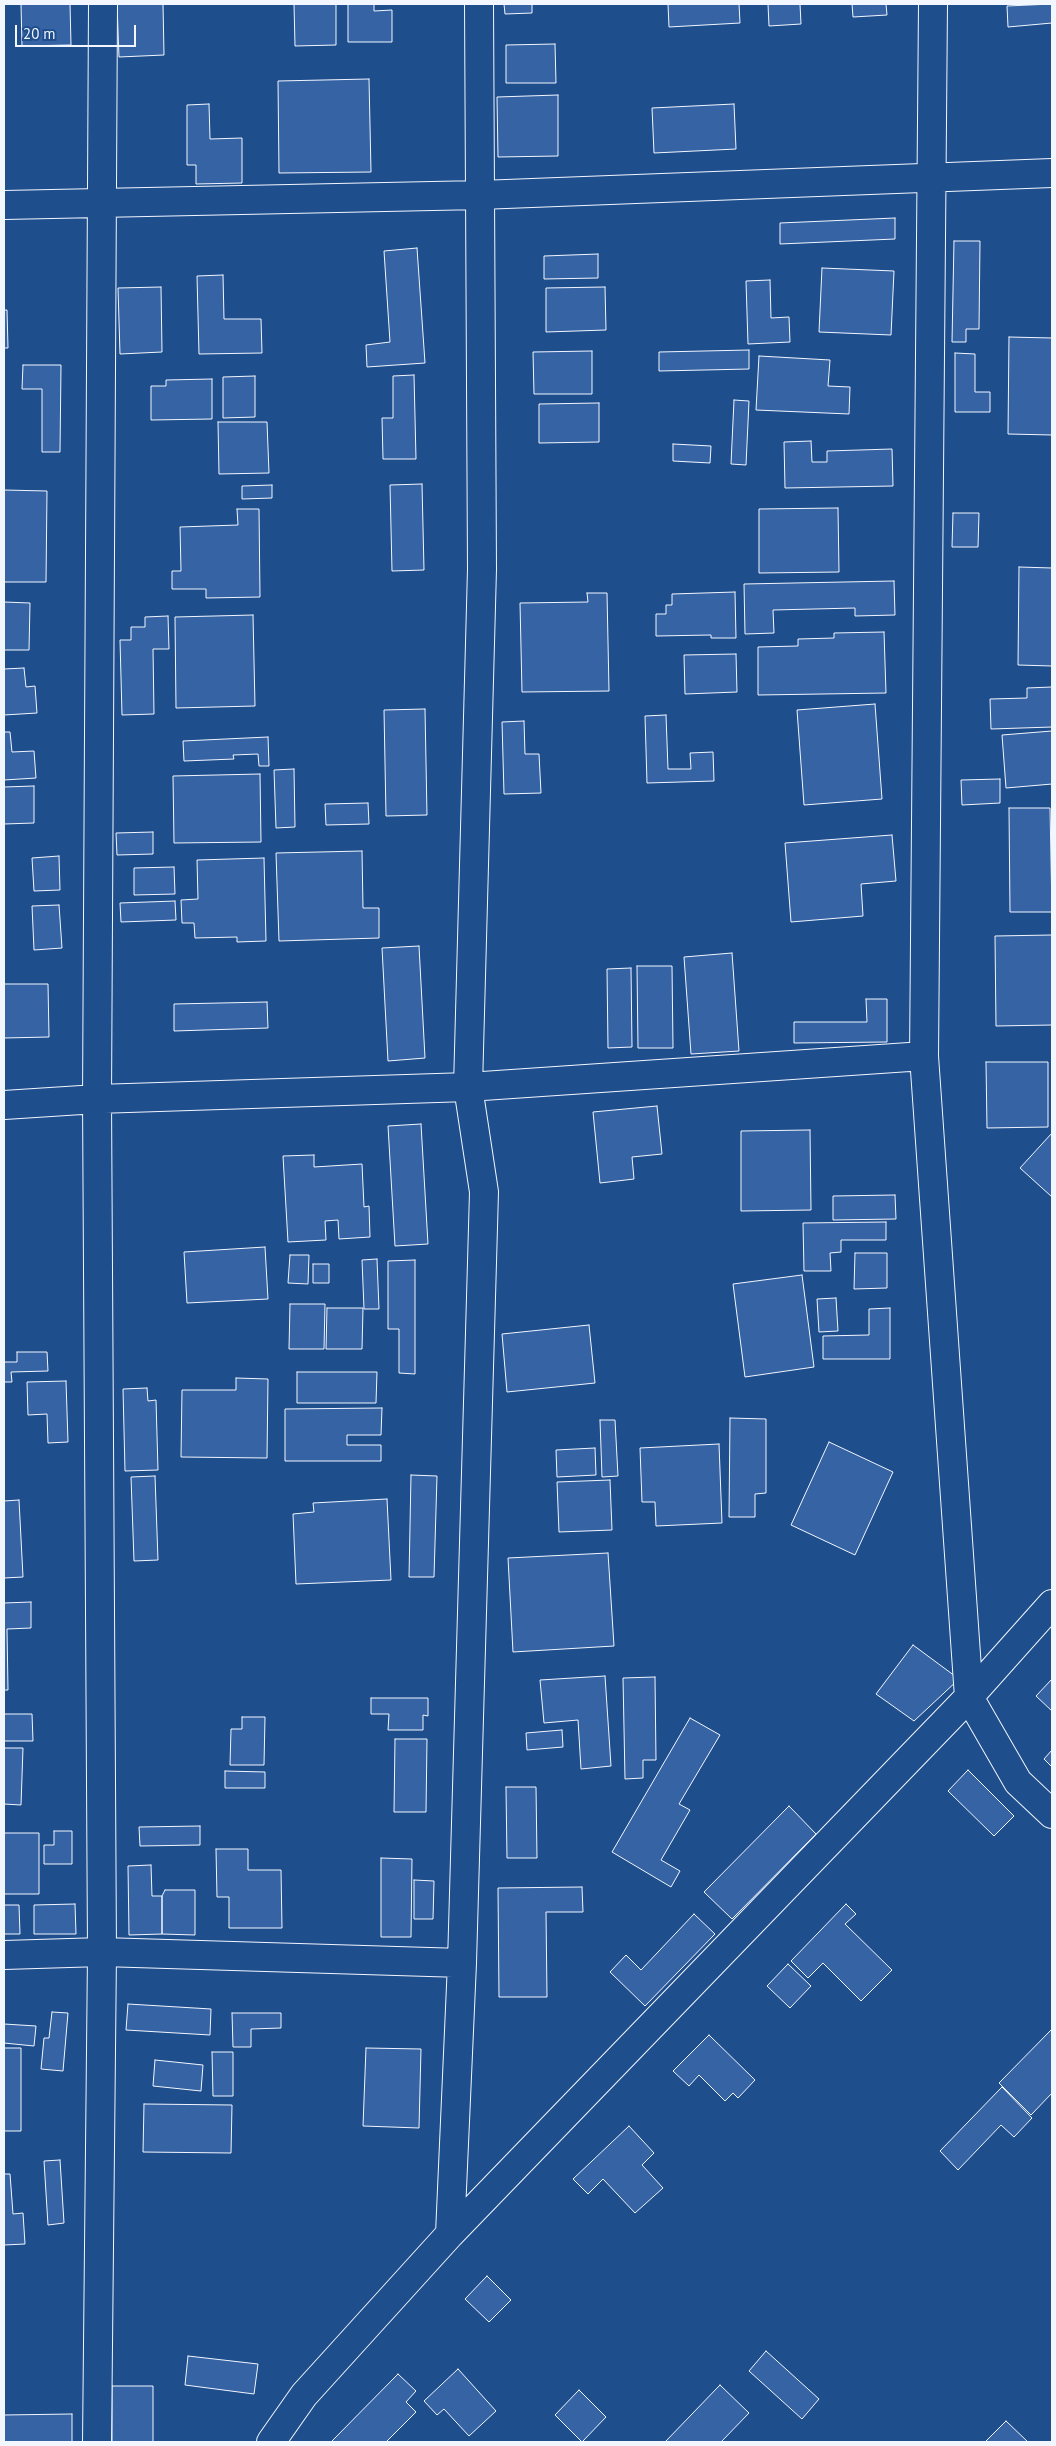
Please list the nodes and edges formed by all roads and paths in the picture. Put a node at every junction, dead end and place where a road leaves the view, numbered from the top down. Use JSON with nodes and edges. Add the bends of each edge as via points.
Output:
{"nodes":[{"id":1,"x":103,"y":4,"type":"edge"},
{"id":2,"x":479,"y":4,"type":"edge"},
{"id":3,"x":933,"y":4,"type":"edge"},
{"id":4,"x":1052,"y":172,"type":"edge"},
{"id":5,"x":932,"y":176,"type":"junction"},
{"id":6,"x":480,"y":195,"type":"junction"},
{"id":7,"x":101,"y":202,"type":"junction"},
{"id":8,"x":4,"y":204,"type":"edge"},
{"id":9,"x":924,"y":1056,"type":"junction"},
{"id":10,"x":468,"y":1088,"type":"junction"},
{"id":11,"x":97,"y":1099,"type":"junction"},
{"id":12,"x":4,"y":1105,"type":"edge"},
{"id":13,"x":1052,"y":1604,"type":"edge"},
{"id":14,"x":969,"y":1697,"type":"junction"},
{"id":15,"x":1052,"y":1814,"type":"edge"},
{"id":16,"x":102,"y":1952,"type":"junction"},
{"id":17,"x":4,"y":1956,"type":"edge"},
{"id":18,"x":462,"y":1963,"type":"junction"},
{"id":19,"x":450,"y":2234,"type":"junction"},
{"id":20,"x":97,"y":2442,"type":"edge"},
{"id":21,"x":271,"y":2442,"type":"edge"}],
"edges":[{"from":1,"to":7,"type":"street"},
{"from":2,"to":6,"type":"street"},
{"from":3,"to":5,"type":"street"},
{"from":4,"to":5,"type":"street"},
{"from":5,"to":6,"type":"street"},
{"from":5,"to":9,"type":"street"},
{"from":6,"to":7,"type":"street"},
{"from":6,"to":10,"type":"street","via":[[482,569]]},
{"from":7,"to":8,"type":"street"},
{"from":7,"to":11,"type":"street"},
{"from":9,"to":10,"type":"street"},
{"from":9,"to":14,"type":"street"},
{"from":10,"to":11,"type":"street"},
{"from":10,"to":18,"type":"street","via":[[484,1192]]},
{"from":11,"to":12,"type":"street"},
{"from":11,"to":16,"type":"street"},
{"from":13,"to":14,"type":"street"},
{"from":14,"to":15,"type":"street","via":[[1018,1782]]},
{"from":14,"to":19,"type":"street"},
{"from":16,"to":17,"type":"street"},
{"from":16,"to":18,"type":"street"},
{"from":16,"to":20,"type":"street"},
{"from":18,"to":19,"type":"street"},
{"from":19,"to":21,"type":"street","via":[[304,2395]]}]}
